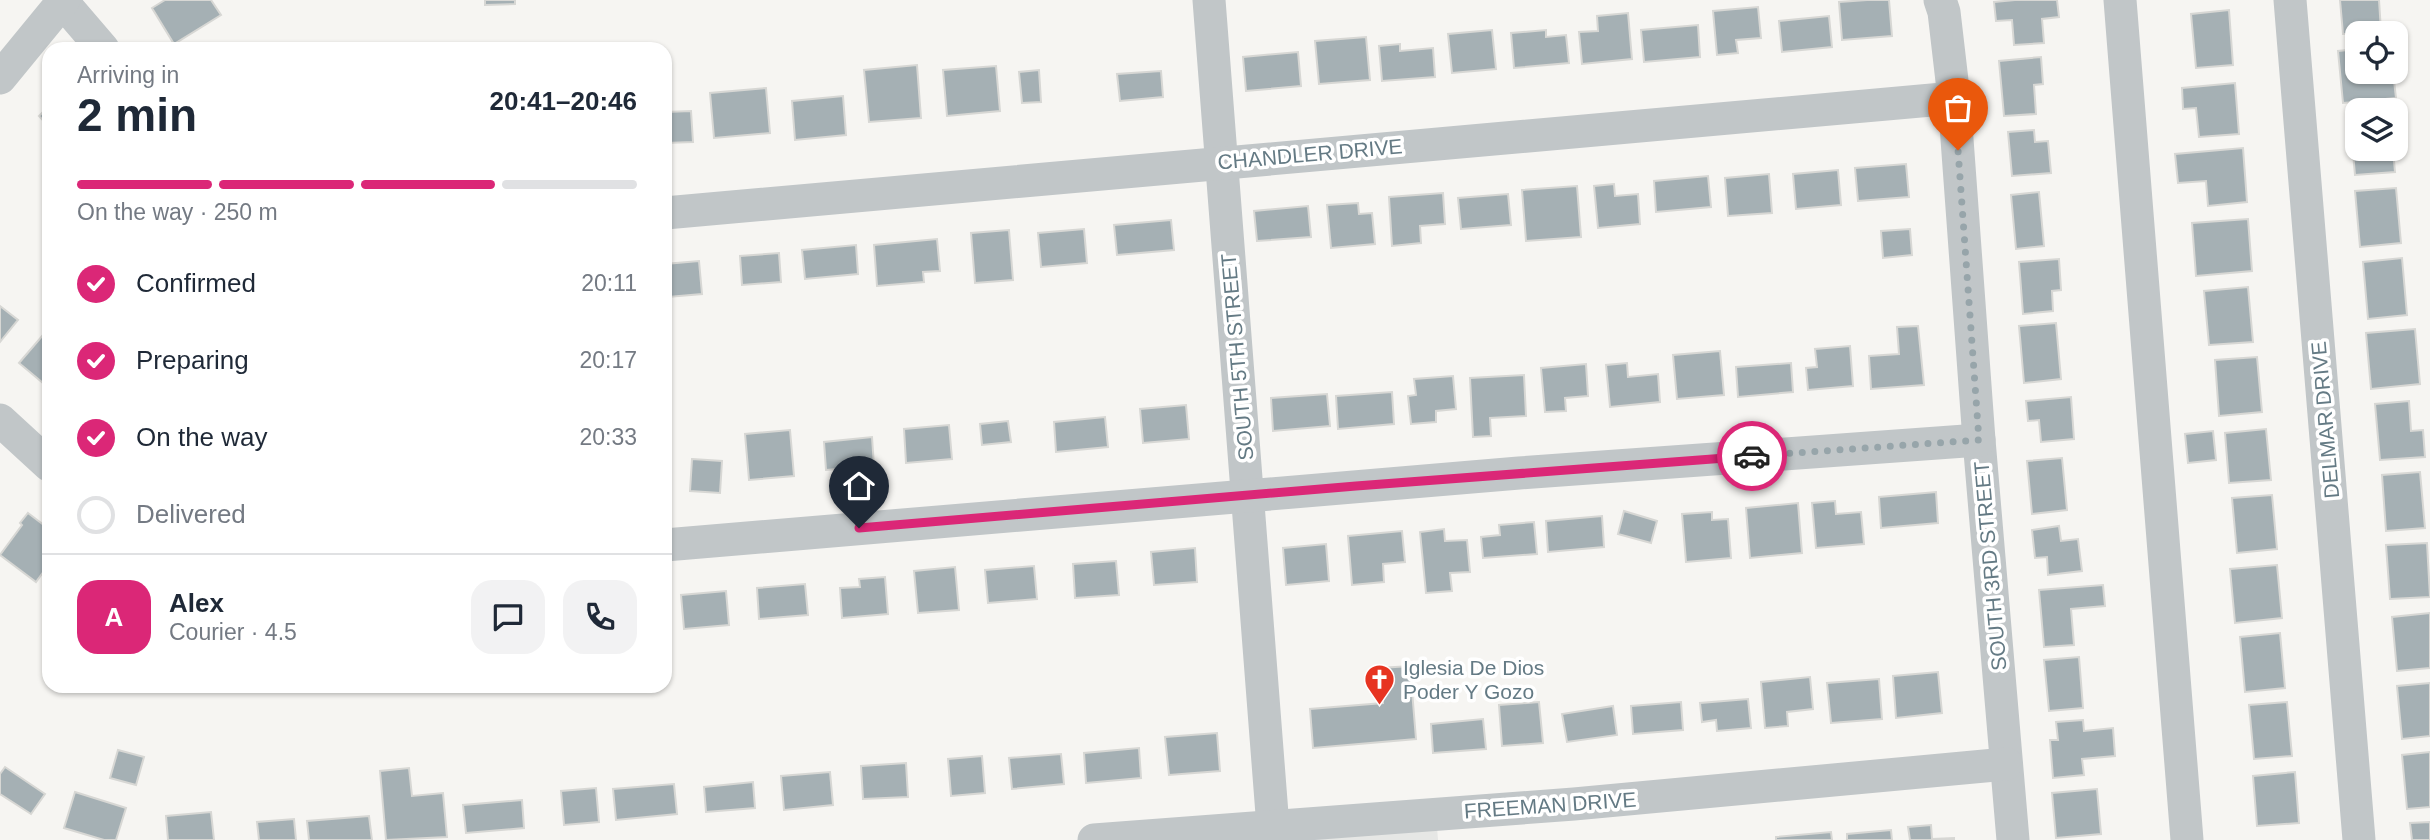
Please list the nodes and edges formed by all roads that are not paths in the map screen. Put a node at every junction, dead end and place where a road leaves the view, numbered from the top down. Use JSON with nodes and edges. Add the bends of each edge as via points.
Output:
{"nodes":[{"id":1,"x":1209,"y":0,"type":"edge"},
{"id":2,"x":1940,"y":0,"type":"edge"},
{"id":3,"x":2120,"y":0,"type":"edge"},
{"id":4,"x":2290,"y":0,"type":"edge"},
{"id":5,"x":62,"y":1,"type":"edge"},
{"id":6,"x":97,"y":42,"type":"edge"},
{"id":7,"x":0,"y":78,"type":"edge"},
{"id":8,"x":1954,"y":98,"type":"junction"},
{"id":9,"x":1221,"y":162,"type":"junction"},
{"id":10,"x":672,"y":212,"type":"edge"},
{"id":11,"x":0,"y":420,"type":"edge"},
{"id":12,"x":1979,"y":440,"type":"junction"},
{"id":13,"x":42,"y":459,"type":"edge"},
{"id":14,"x":1248,"y":495,"type":"junction"},
{"id":15,"x":672,"y":544,"type":"edge"},
{"id":16,"x":2006,"y":764,"type":"junction"},
{"id":17,"x":1273,"y":832,"type":"edge"},
{"id":18,"x":1094,"y":840,"type":"edge"},
{"id":19,"x":2013,"y":840,"type":"edge"},
{"id":20,"x":2187,"y":840,"type":"edge"},
{"id":21,"x":2359,"y":840,"type":"edge"}],
"edges":[{"from":1,"to":9,"type":"street","name":"SOUTH 5TH STREET"},
{"from":2,"to":8,"type":"street","name":"SOUTH 3RD STREET"},
{"from":3,"to":20,"type":"street"},
{"from":4,"to":21,"type":"street","name":"DELMAR DRIVE"},
{"from":5,"to":6,"type":"street"},
{"from":5,"to":7,"type":"street"},
{"from":8,"to":9,"type":"street","name":"CHANDLER DRIVE"},
{"from":8,"to":12,"type":"street","name":"SOUTH 3RD STREET"},
{"from":9,"to":10,"type":"street","name":"CHANDLER DRIVE"},
{"from":9,"to":14,"type":"street","name":"SOUTH 5TH STREET"},
{"from":11,"to":13,"type":"street"},
{"from":12,"to":14,"type":"street"},
{"from":12,"to":16,"type":"street","name":"SOUTH 3RD STREET"},
{"from":14,"to":15,"type":"street"},
{"from":14,"to":17,"type":"street","name":"SOUTH 5TH STREET"},
{"from":16,"to":17,"type":"street","name":"FREEMAN DRIVE"},
{"from":16,"to":19,"type":"street","name":"SOUTH 3RD STREET"},
{"from":17,"to":18,"type":"street","name":"FREEMAN DRIVE"}]}
